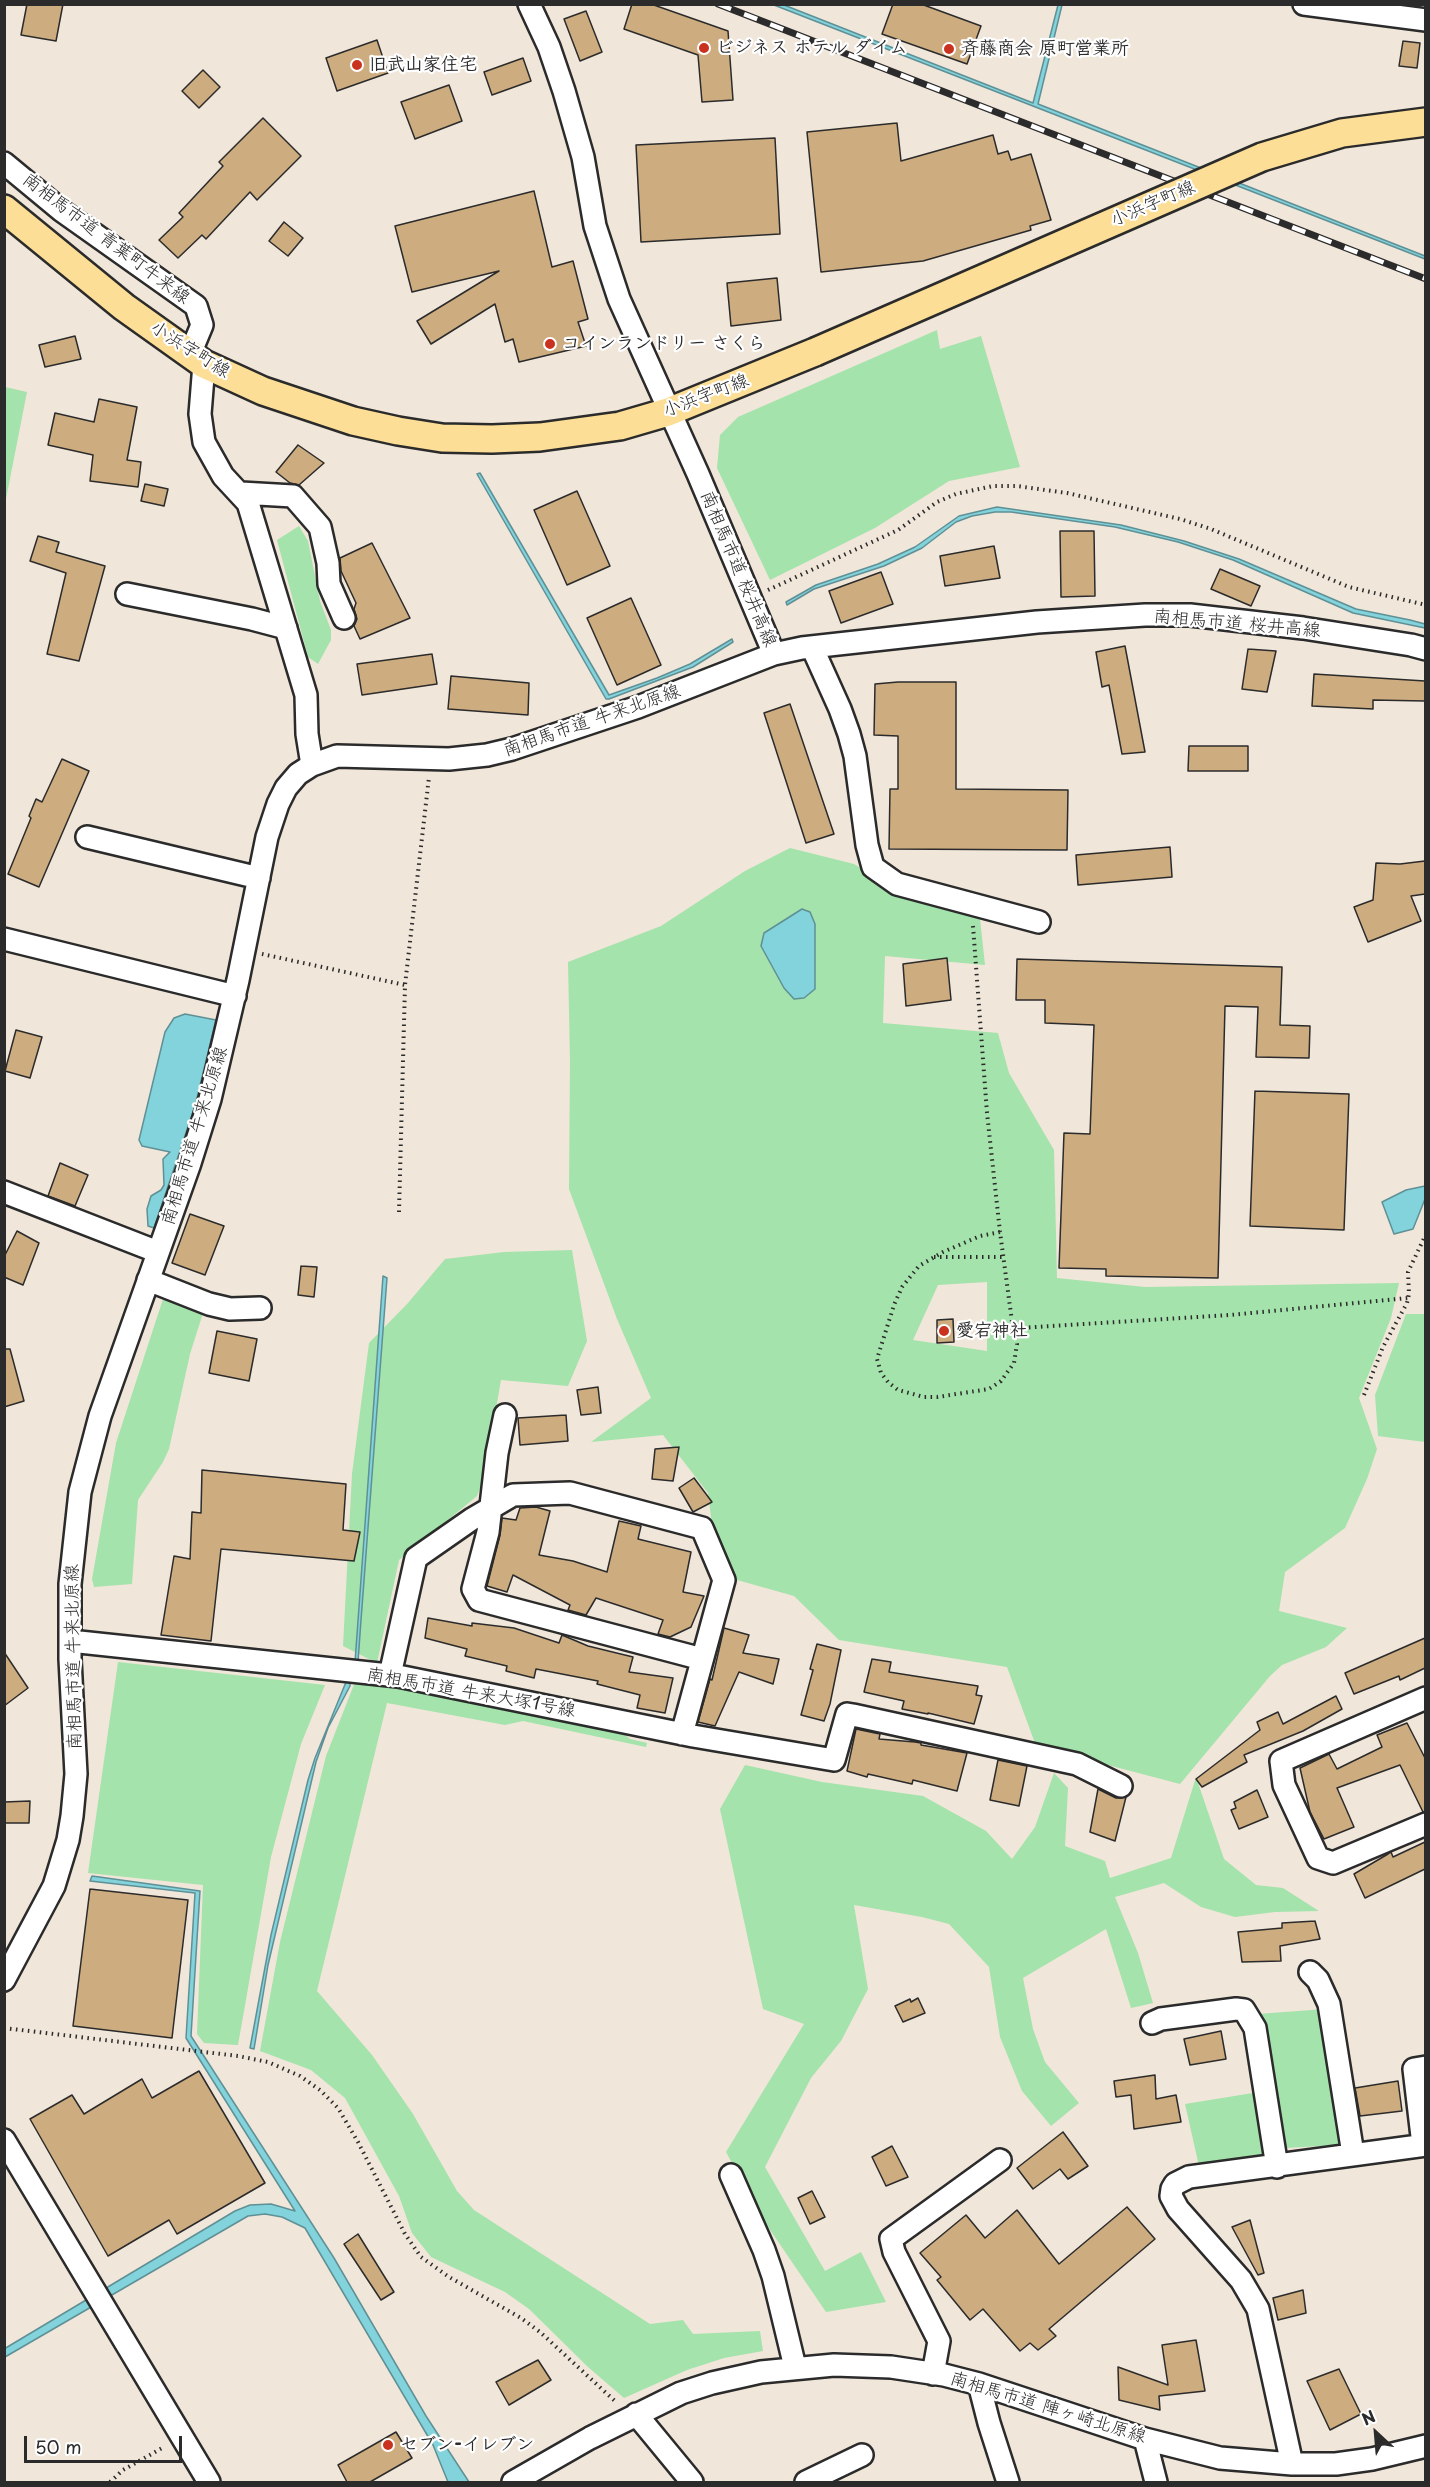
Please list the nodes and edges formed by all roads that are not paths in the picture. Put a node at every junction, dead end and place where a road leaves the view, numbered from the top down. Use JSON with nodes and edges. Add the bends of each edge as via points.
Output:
{"nodes":[{"id":1,"x":529,"y":4,"type":"edge"},
{"id":2,"x":1304,"y":4,"type":"edge"},
{"id":3,"x":1425,"y":20,"type":"edge"},
{"id":4,"x":1425,"y":122,"type":"edge"},
{"id":5,"x":4,"y":163,"type":"edge"},
{"id":6,"x":4,"y":210,"type":"edge"},
{"id":7,"x":197,"y":359,"type":"junction"},
{"id":8,"x":668,"y":412,"type":"junction"},
{"id":9,"x":241,"y":493,"type":"junction"},
{"id":10,"x":127,"y":594,"type":"dead end"},
{"id":11,"x":344,"y":618,"type":"dead end"},
{"id":12,"x":286,"y":628,"type":"junction"},
{"id":13,"x":812,"y":647,"type":"junction"},
{"id":14,"x":1425,"y":649,"type":"edge"},
{"id":15,"x":774,"y":654,"type":"junction"},
{"id":16,"x":312,"y":765,"type":"junction"},
{"id":17,"x":87,"y":837,"type":"dead end"},
{"id":18,"x":259,"y":878,"type":"junction"},
{"id":19,"x":1039,"y":922,"type":"dead end"},
{"id":20,"x":4,"y":939,"type":"edge"},
{"id":21,"x":235,"y":996,"type":"junction"},
{"id":22,"x":4,"y":1192,"type":"edge"},
{"id":23,"x":158,"y":1252,"type":"junction"},
{"id":24,"x":148,"y":1280,"type":"junction"},
{"id":25,"x":260,"y":1308,"type":"dead end"},
{"id":26,"x":505,"y":1415,"type":"dead end"},
{"id":27,"x":490,"y":1508,"type":"junction"},
{"id":28,"x":70,"y":1641,"type":"junction"},
{"id":29,"x":702,"y":1659,"type":"junction"},
{"id":30,"x":390,"y":1675,"type":"junction"},
{"id":31,"x":1425,"y":1698,"type":"edge"},
{"id":32,"x":682,"y":1734,"type":"junction"},
{"id":33,"x":1120,"y":1786,"type":"dead end"},
{"id":34,"x":1425,"y":1824,"type":"edge"},
{"id":35,"x":1310,"y":1972,"type":"dead end"},
{"id":36,"x":4,"y":1980,"type":"edge"},
{"id":37,"x":1152,"y":2023,"type":"dead end"},
{"id":38,"x":1425,"y":2067,"type":"edge"},
{"id":39,"x":4,"y":2140,"type":"edge"},
{"id":40,"x":1424,"y":2145,"type":"edge"},
{"id":41,"x":1353,"y":2154,"type":"junction"},
{"id":42,"x":1000,"y":2160,"type":"dead end"},
{"id":43,"x":1277,"y":2167,"type":"junction"},
{"id":44,"x":731,"y":2175,"type":"dead end"},
{"id":45,"x":795,"y":2367,"type":"junction"},
{"id":46,"x":933,"y":2374,"type":"junction"},
{"id":47,"x":980,"y":2384,"type":"junction"},
{"id":48,"x":636,"y":2414,"type":"junction"},
{"id":49,"x":1145,"y":2439,"type":"junction"},
{"id":50,"x":1425,"y":2446,"type":"edge"},
{"id":51,"x":862,"y":2455,"type":"dead end"},
{"id":52,"x":1292,"y":2464,"type":"junction"},
{"id":53,"x":209,"y":2482,"type":"edge"},
{"id":54,"x":513,"y":2482,"type":"edge"},
{"id":55,"x":692,"y":2482,"type":"edge"},
{"id":56,"x":806,"y":2482,"type":"edge"},
{"id":57,"x":1008,"y":2482,"type":"edge"},
{"id":58,"x":1156,"y":2482,"type":"edge"}],
"edges":[{"from":1,"to":8,"type":"street","name":"南相馬市道 桜井高線","via":[[564,91],[608,267]]},
{"from":2,"to":3,"type":"street"},
{"from":4,"to":8,"type":"main road","name":"小浜字町線","bridge":true,"via":[[1342,133],[1262,157]]},
{"from":5,"to":7,"type":"street","name":"南相馬市道 青葉町牛来線","via":[[62,211],[196,306],[202,325]]},
{"from":6,"to":7,"type":"main road","name":"小浜字町線","via":[[124,307]]},
{"from":7,"to":8,"type":"main road","name":"小浜字町線","via":[[263,392],[341,417],[442,438],[540,438],[620,426]]},
{"from":7,"to":9,"type":"street","name":"南相馬市道 青葉町牛来線","via":[[204,442],[223,476]]},
{"from":8,"to":15,"type":"street","name":"南相馬市道 桜井高線"},
{"from":9,"to":11,"type":"street","via":[[293,496],[320,527],[329,585]]},
{"from":9,"to":12,"type":"street","name":"南相馬市道 青葉町牛来線","via":[[248,503]]},
{"from":10,"to":12,"type":"street"},
{"from":12,"to":16,"type":"street","name":"南相馬市道 青葉町牛来線","via":[[306,695]]},
{"from":13,"to":14,"type":"street","name":"南相馬市道 桜井高線","via":[[1036,622],[1190,615],[1303,628]]},
{"from":13,"to":15,"type":"street","name":"南相馬市道 桜井高線"},
{"from":13,"to":19,"type":"street","via":[[849,734],[873,867],[897,884]]},
{"from":15,"to":16,"type":"street","name":"南相馬市道 牛来北原線","via":[[536,743],[487,755],[345,755]]},
{"from":16,"to":18,"type":"street","name":"南相馬市道 牛来北原線","via":[[298,774],[278,804]]},
{"from":17,"to":18,"type":"street"},
{"from":18,"to":21,"type":"street","name":"南相馬市道 牛来北原線"},
{"from":20,"to":21,"type":"street"},
{"from":21,"to":23,"type":"street","name":"南相馬市道 牛来北原線","via":[[210,1099]]},
{"from":22,"to":23,"type":"street"},
{"from":23,"to":24,"type":"street","name":"南相馬市道 牛来北原線"},
{"from":24,"to":25,"type":"street","via":[[209,1304],[230,1309]]},
{"from":24,"to":28,"type":"street","name":"南相馬市道 牛来北原線","via":[[100,1416],[80,1492],[71,1565]]},
{"from":26,"to":27,"type":"street"},
{"from":27,"to":29,"type":"street","via":[[489,1532],[473,1589],[479,1600]]},
{"from":27,"to":29,"type":"street","via":[[513,1495],[570,1493],[702,1528],[724,1580]]},
{"from":27,"to":30,"type":"street","via":[[416,1558]]},
{"from":28,"to":30,"type":"street","name":"南相馬市道 牛来大塚1号線"},
{"from":28,"to":36,"type":"street","name":"南相馬市道 牛来北原線","via":[[76,1774],[68,1840],[44,1908]]},
{"from":29,"to":32,"type":"street"},
{"from":30,"to":32,"type":"street","name":"南相馬市道 牛来大塚1号線"},
{"from":31,"to":34,"type":"street","via":[[1281,1761],[1284,1785],[1318,1858],[1333,1863]]},
{"from":32,"to":33,"type":"street","name":"南相馬市道 牛来大塚1号線","via":[[834,1760],[847,1714],[1077,1764]]},
{"from":35,"to":41,"type":"street","via":[[1329,2004]]},
{"from":37,"to":43,"type":"street","via":[[1244,2010],[1255,2028]]},
{"from":38,"to":40,"type":"street","via":[[1414,2069]]},
{"from":39,"to":53,"type":"street"},
{"from":40,"to":41,"type":"street"},
{"from":41,"to":43,"type":"street"},
{"from":42,"to":46,"type":"street","via":[[891,2239],[939,2341]]},
{"from":43,"to":52,"type":"street","via":[[1189,2177],[1175,2184],[1171,2196],[1241,2280],[1258,2309]]},
{"from":44,"to":45,"type":"street","via":[[773,2276]]},
{"from":45,"to":46,"type":"street","name":"南相馬市道 陣ヶ崎北原線","via":[[872,2365]]},
{"from":45,"to":48,"type":"street","name":"南相馬市道 陣ヶ崎北原線","via":[[712,2383]]},
{"from":46,"to":47,"type":"street","name":"南相馬市道 陣ヶ崎北原線"},
{"from":47,"to":49,"type":"street","name":"南相馬市道 陣ヶ崎北原線"},
{"from":47,"to":57,"type":"street"},
{"from":48,"to":54,"type":"street","name":"南相馬市道 陣ヶ崎北原線"},
{"from":48,"to":55,"type":"street"},
{"from":49,"to":52,"type":"street","name":"南相馬市道 陣ヶ崎北原線","via":[[1220,2458]]},
{"from":49,"to":58,"type":"street"},
{"from":50,"to":52,"type":"street","name":"南相馬市道 陣ヶ崎北原線","via":[[1336,2464]]},
{"from":51,"to":56,"type":"street"}]}
